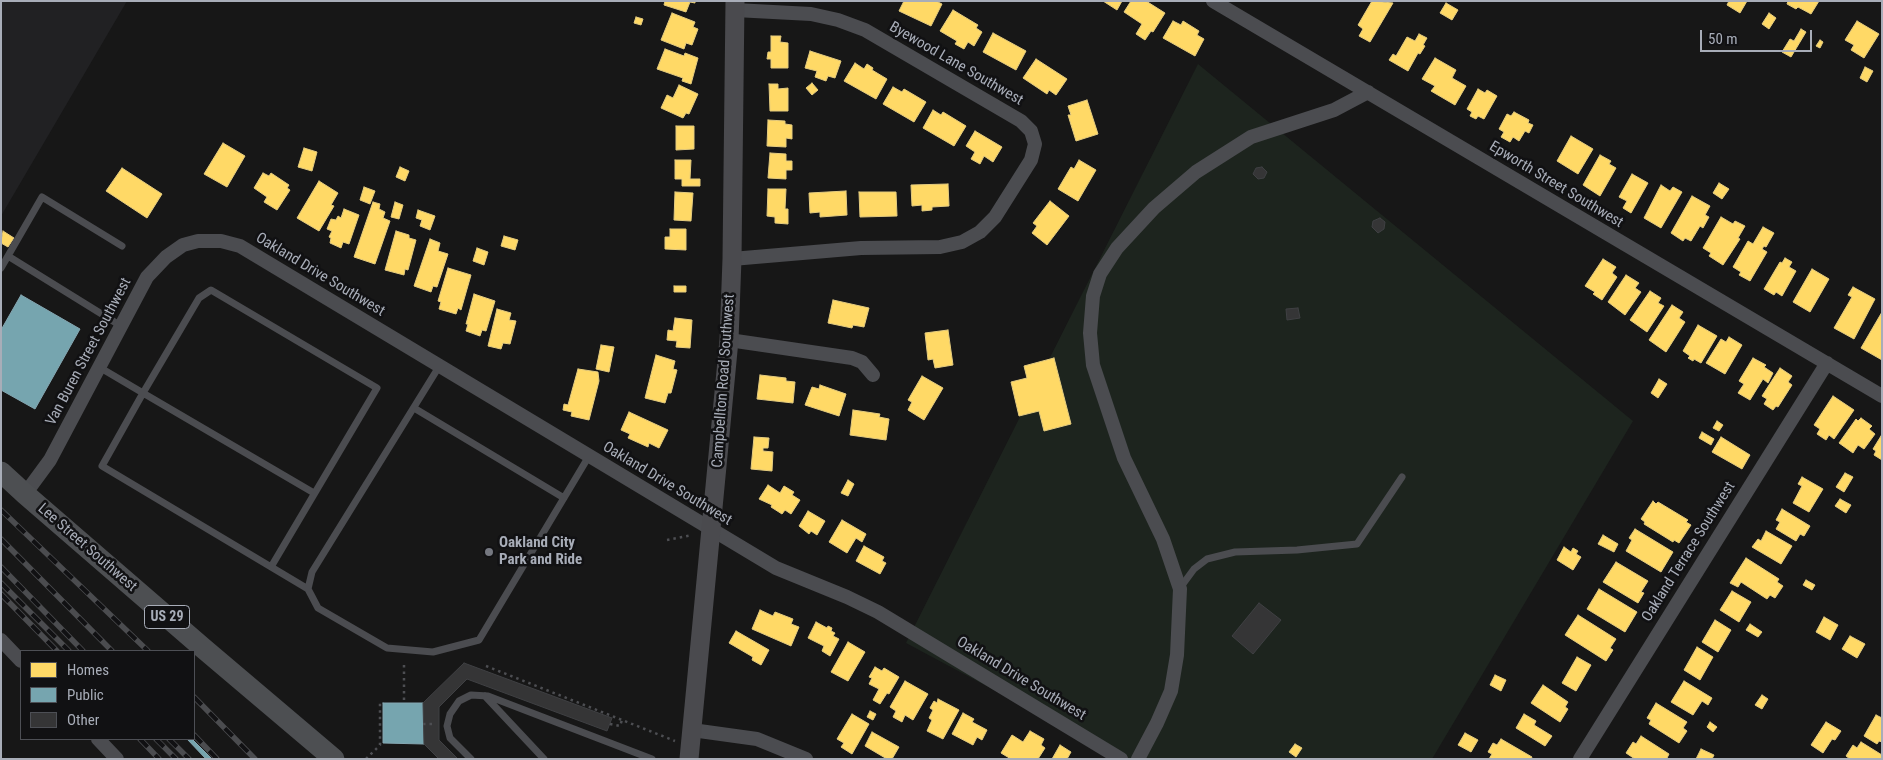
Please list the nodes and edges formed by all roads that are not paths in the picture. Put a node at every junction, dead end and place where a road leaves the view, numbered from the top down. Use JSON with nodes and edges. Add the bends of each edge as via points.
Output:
{"nodes":[{"id":1,"x":1214,"y":1,"type":"edge"},
{"id":2,"x":735,"y":6,"type":"edge"},
{"id":3,"x":1368,"y":92,"type":"junction"},
{"id":4,"x":198,"y":241,"type":"joint"},
{"id":5,"x":122,"y":246,"type":"dead end"},
{"id":6,"x":8,"y":256,"type":"junction"},
{"id":7,"x":732,"y":259,"type":"junction"},
{"id":8,"x":1,"y":268,"type":"edge"},
{"id":9,"x":121,"y":326,"type":"junction"},
{"id":10,"x":729,"y":340,"type":"junction"},
{"id":11,"x":1827,"y":363,"type":"junction"},
{"id":12,"x":440,"y":366,"type":"junction"},
{"id":13,"x":99,"y":367,"type":"junction"},
{"id":14,"x":873,"y":375,"type":"dead end"},
{"id":15,"x":144,"y":392,"type":"junction"},
{"id":16,"x":1882,"y":396,"type":"edge"},
{"id":17,"x":414,"y":408,"type":"junction"},
{"id":18,"x":589,"y":456,"type":"junction"},
{"id":19,"x":1,"y":472,"type":"edge"},
{"id":20,"x":1402,"y":477,"type":"dead end"},
{"id":21,"x":314,"y":493,"type":"junction"},
{"id":22,"x":25,"y":494,"type":"junction"},
{"id":23,"x":564,"y":498,"type":"junction"},
{"id":24,"x":712,"y":531,"type":"junction"},
{"id":25,"x":271,"y":567,"type":"junction"},
{"id":26,"x":308,"y":589,"type":"junction"},
{"id":27,"x":1180,"y":589,"type":"junction"},
{"id":28,"x":1,"y":640,"type":"edge"},
{"id":29,"x":20,"y":660,"type":"edge"},
{"id":30,"x":485,"y":696,"type":"junction"},
{"id":31,"x":99,"y":740,"type":"edge"},
{"id":32,"x":690,"y":745,"type":"edge"},
{"id":33,"x":636,"y":756,"type":"edge"},
{"id":34,"x":117,"y":759,"type":"edge"},
{"id":35,"x":334,"y":759,"type":"edge"},
{"id":36,"x":471,"y":759,"type":"edge"},
{"id":37,"x":544,"y":759,"type":"edge"},
{"id":38,"x":652,"y":759,"type":"edge"},
{"id":39,"x":806,"y":759,"type":"edge"},
{"id":40,"x":1121,"y":759,"type":"edge"},
{"id":41,"x":1138,"y":759,"type":"edge"},
{"id":42,"x":1580,"y":759,"type":"edge"}],
"edges":[{"from":1,"to":3,"type":"street","name":"Epworth Street Southwest"},
{"from":2,"to":7,"type":"main road","name":"Campbellton Road Southwest"},
{"from":2,"to":7,"type":"street","name":"Byewood Lane Southwest","via":[[811,14],[865,30],[1021,121],[1031,131],[1035,144],[1031,160],[995,217],[980,232],[962,242],[940,247],[861,248]]},
{"from":3,"to":11,"type":"street","name":"Epworth Street Southwest"},
{"from":3,"to":27,"type":"street","via":[[1334,110],[1251,137],[1196,172],[1154,208],[1117,248],[1100,274],[1093,296],[1090,333],[1093,365],[1124,458],[1163,539]]},
{"from":4,"to":9,"type":"street","name":"Van Buren Street Southwest","via":[[182,245],[147,276]]},
{"from":4,"to":12,"type":"street","name":"Oakland Drive Southwest","via":[[221,241],[240,246]]},
{"from":5,"to":6,"type":"lane","via":[[42,197]]},
{"from":6,"to":8,"type":"lane"},
{"from":6,"to":9,"type":"lane"},
{"from":7,"to":10,"type":"main road","name":"Campbellton Road Southwest"},
{"from":9,"to":13,"type":"street","name":"Van Buren Street Southwest"},
{"from":10,"to":14,"type":"street","via":[[852,358],[862,362]]},
{"from":10,"to":24,"type":"main road","name":"Campbellton Road Southwest"},
{"from":11,"to":16,"type":"street","name":"Epworth Street Southwest"},
{"from":11,"to":42,"type":"street","name":"Oakland Terrace Southwest"},
{"from":12,"to":17,"type":"lane"},
{"from":12,"to":18,"type":"street","name":"Oakland Drive Southwest"},
{"from":13,"to":15,"type":"lane"},
{"from":13,"to":22,"type":"street","name":"Van Buren Street Southwest","via":[[50,460]]},
{"from":15,"to":21,"type":"lane"},
{"from":15,"to":21,"type":"lane","via":[[199,298],[211,290],[368,383],[376,388]]},
{"from":15,"to":25,"type":"lane","via":[[102,466]]},
{"from":17,"to":23,"type":"lane"},
{"from":17,"to":26,"type":"lane","via":[[312,572]]},
{"from":18,"to":23,"type":"lane"},
{"from":18,"to":24,"type":"street","name":"Oakland Drive Southwest"},
{"from":19,"to":22,"type":"main road","name":"Lee Street Southwest","number":"US 29"},
{"from":20,"to":27,"type":"lane","via":[[1357,544],[1235,552],[1207,559],[1194,569]]},
{"from":21,"to":25,"type":"lane"},
{"from":22,"to":35,"type":"main road","name":"Lee Street Southwest","number":"US 29"},
{"from":23,"to":26,"type":"lane","via":[[479,640],[433,652],[387,648],[318,608]]},
{"from":24,"to":32,"type":"main road","name":"Campbellton Road Southwest"},
{"from":24,"to":40,"type":"street","name":"Oakland Drive Southwest","via":[[776,568],[878,612]]},
{"from":25,"to":26,"type":"lane"},
{"from":27,"to":41,"type":"street","via":[[1177,655],[1171,691]]},
{"from":28,"to":29,"type":"street"},
{"from":30,"to":33,"type":"lane"},
{"from":30,"to":36,"type":"lane","via":[[471,695],[458,701],[450,714],[450,738]]},
{"from":30,"to":37,"type":"lane"},
{"from":31,"to":34,"type":"street"},
{"from":32,"to":39,"type":"street","via":[[757,739]]},
{"from":33,"to":38,"type":"lane"}]}
